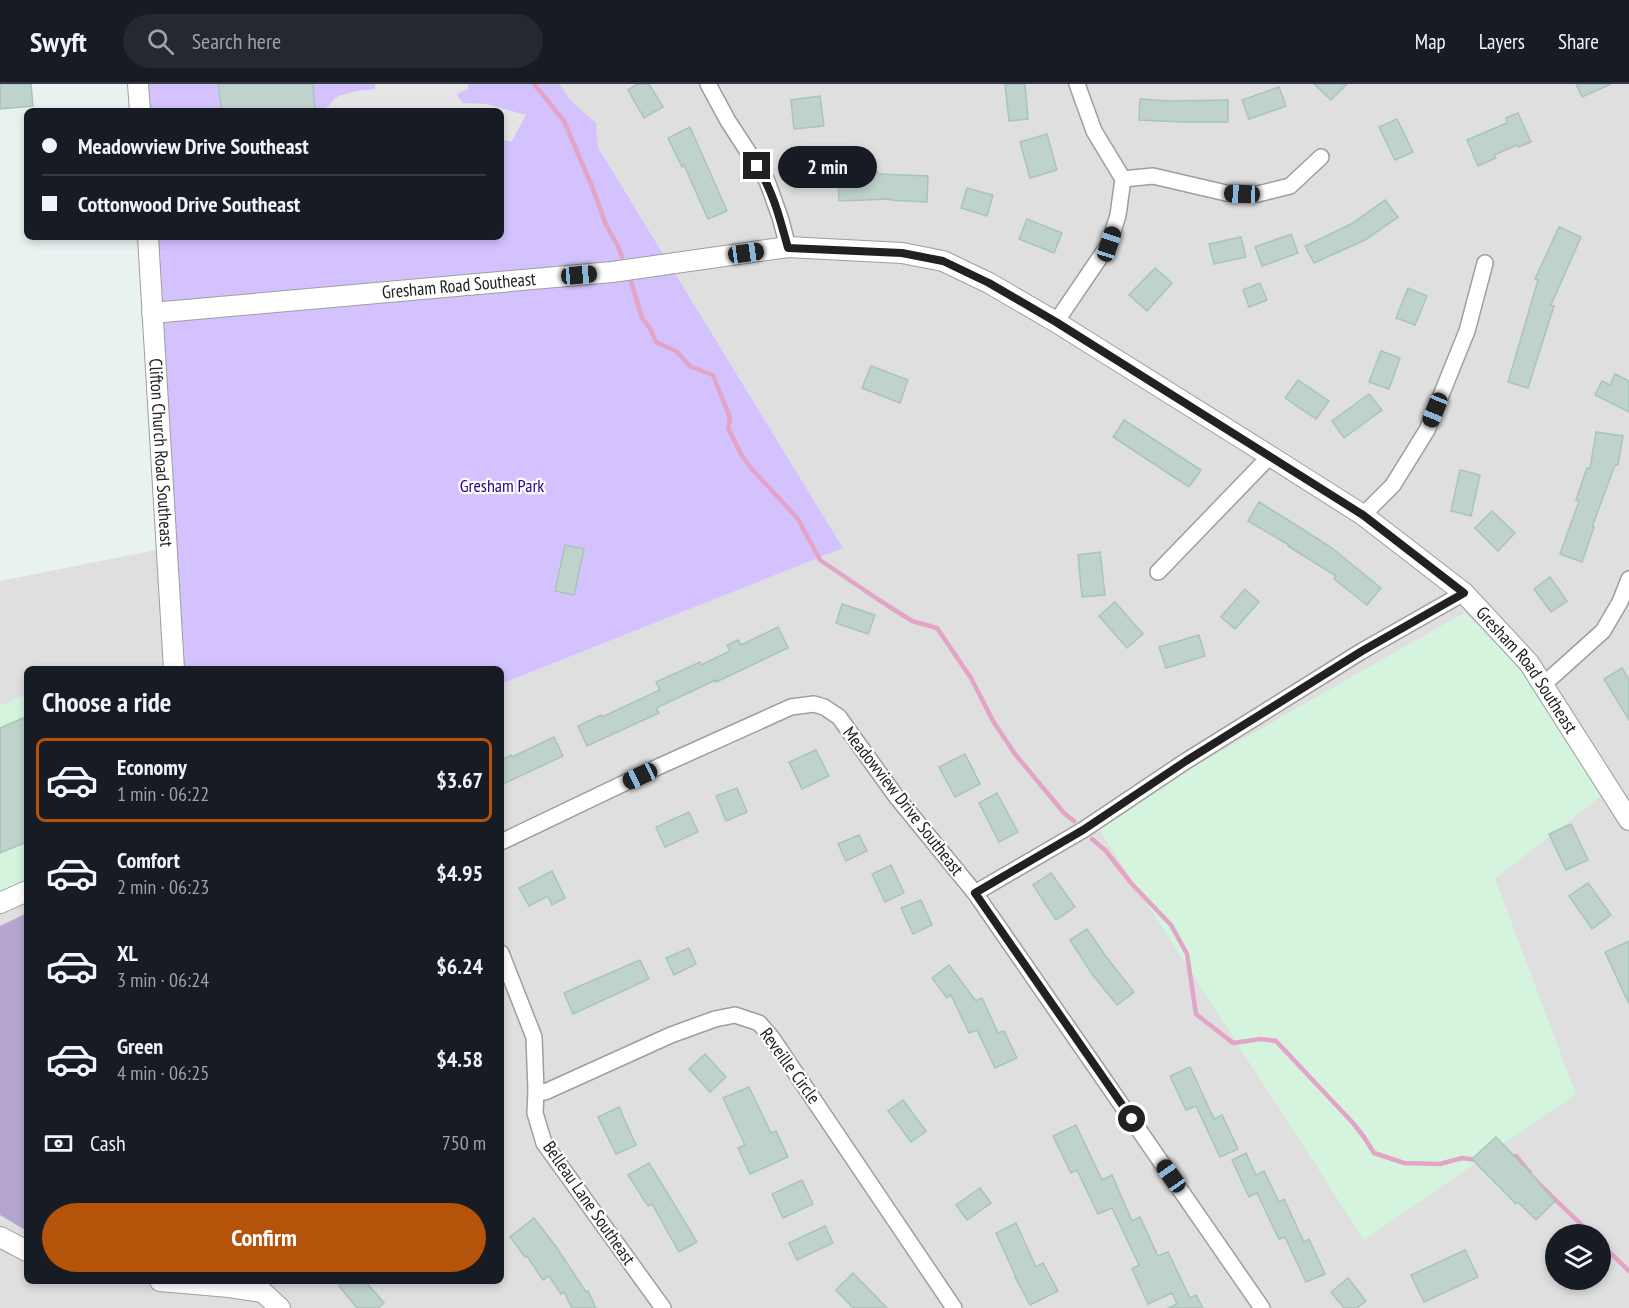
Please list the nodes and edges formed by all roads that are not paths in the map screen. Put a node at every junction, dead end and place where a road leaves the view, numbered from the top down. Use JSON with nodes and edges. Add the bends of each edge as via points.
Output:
{"nodes":[{"id":1,"x":138,"y":84,"type":"edge"},
{"id":2,"x":708,"y":84,"type":"edge"},
{"id":3,"x":1077,"y":84,"type":"edge"},
{"id":4,"x":140,"y":108,"type":"edge"},
{"id":5,"x":1321,"y":157,"type":"dead end"},
{"id":6,"x":1123,"y":179,"type":"junction"},
{"id":7,"x":148,"y":240,"type":"edge"},
{"id":8,"x":788,"y":248,"type":"junction"},
{"id":9,"x":1485,"y":263,"type":"dead end"},
{"id":10,"x":152,"y":314,"type":"junction"},
{"id":11,"x":1056,"y":322,"type":"junction"},
{"id":12,"x":1270,"y":456,"type":"junction"},
{"id":13,"x":1363,"y":515,"type":"junction"},
{"id":14,"x":1158,"y":572,"type":"dead end"},
{"id":15,"x":1629,"y":579,"type":"edge"},
{"id":16,"x":1464,"y":593,"type":"junction"},
{"id":17,"x":174,"y":666,"type":"edge"},
{"id":18,"x":1543,"y":685,"type":"junction"},
{"id":19,"x":1629,"y":820,"type":"edge"},
{"id":20,"x":504,"y":840,"type":"edge"},
{"id":21,"x":24,"y":892,"type":"edge"},
{"id":22,"x":975,"y":893,"type":"junction"},
{"id":23,"x":0,"y":903,"type":"edge"},
{"id":24,"x":504,"y":961,"type":"edge"},
{"id":25,"x":536,"y":1091,"type":"junction"},
{"id":26,"x":0,"y":1237,"type":"edge"},
{"id":27,"x":24,"y":1249,"type":"edge"},
{"id":28,"x":194,"y":1284,"type":"edge"},
{"id":29,"x":257,"y":1286,"type":"edge"},
{"id":30,"x":280,"y":1308,"type":"edge"},
{"id":31,"x":663,"y":1308,"type":"edge"},
{"id":32,"x":954,"y":1308,"type":"edge"},
{"id":33,"x":1262,"y":1308,"type":"edge"}],
"edges":[{"from":1,"to":4,"type":"street"},
{"from":2,"to":8,"type":"street","via":[[767,181]]},
{"from":3,"to":6,"type":"street","via":[[1094,131]]},
{"from":5,"to":6,"type":"street","via":[[1290,186],[1258,194],[1226,193],[1153,176]]},
{"from":6,"to":11,"type":"street","via":[[1109,244]]},
{"from":7,"to":10,"type":"street","name":"Clifton Church Road Southeast"},
{"from":8,"to":10,"type":"street","name":"Gresham Road Southeast","via":[[612,272]]},
{"from":8,"to":11,"type":"street","name":"Gresham Road Southeast","via":[[902,253],[943,261]]},
{"from":9,"to":13,"type":"street","via":[[1467,331],[1427,430],[1393,485]]},
{"from":10,"to":17,"type":"street","name":"Clifton Church Road Southeast"},
{"from":11,"to":12,"type":"street","name":"Gresham Road Southeast"},
{"from":12,"to":13,"type":"street","name":"Gresham Road Southeast"},
{"from":12,"to":14,"type":"street"},
{"from":13,"to":16,"type":"street","name":"Gresham Road Southeast"},
{"from":15,"to":18,"type":"street","via":[[1603,631]]},
{"from":16,"to":18,"type":"street","name":"Gresham Road Southeast","via":[[1529,663]]},
{"from":16,"to":22,"type":"street","via":[[1362,651],[1083,830]]},
{"from":18,"to":19,"type":"street","name":"Gresham Road Southeast"},
{"from":20,"to":22,"type":"street","name":"Meadowview Drive Southeast","via":[[791,707],[814,704],[839,717],[895,795]]},
{"from":21,"to":23,"type":"street"},
{"from":22,"to":33,"type":"street","name":"Meadowview Drive Southeast"},
{"from":24,"to":25,"type":"street","name":"Belleau Lane Southeast","via":[[534,1037]]},
{"from":25,"to":31,"type":"street","name":"Belleau Lane Southeast","via":[[535,1113],[544,1143]]},
{"from":25,"to":32,"type":"street","name":"Reveille Circle","via":[[545,1092],[715,1018],[735,1016],[759,1023]]},
{"from":26,"to":27,"type":"street"},
{"from":28,"to":29,"type":"street"},
{"from":29,"to":30,"type":"street"}]}
